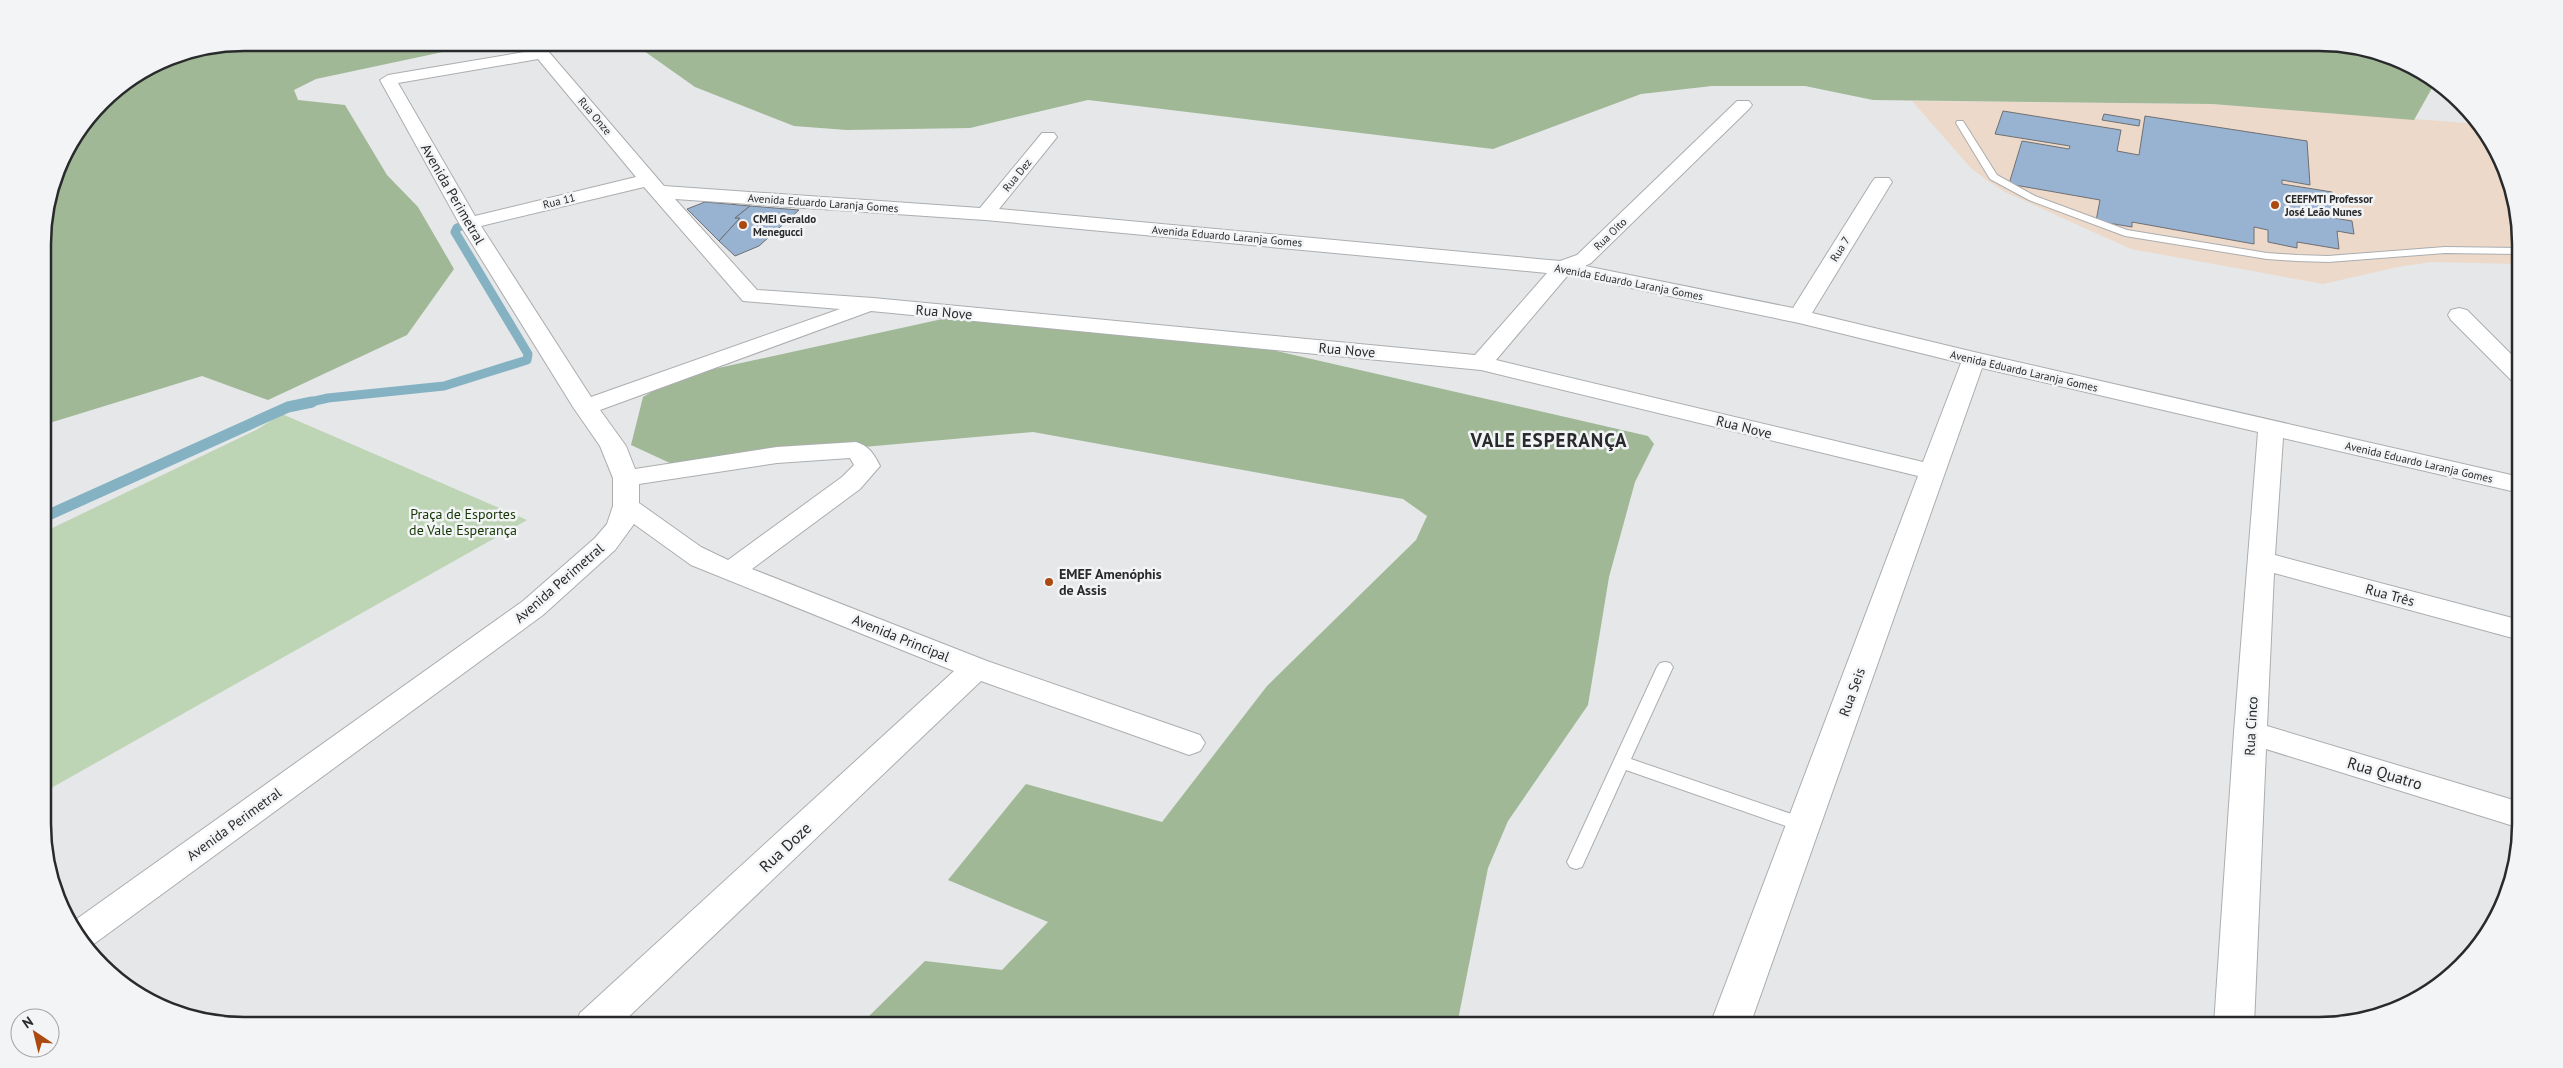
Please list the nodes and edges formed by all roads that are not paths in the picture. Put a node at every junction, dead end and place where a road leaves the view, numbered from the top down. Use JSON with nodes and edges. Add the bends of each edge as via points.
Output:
{"nodes":[{"id":1,"x":388,"y":80,"type":"joint"},
{"id":2,"x":1743,"y":105,"type":"dead end"},
{"id":3,"x":1960,"y":123,"type":"dead end"},
{"id":4,"x":1048,"y":136,"type":"dead end"},
{"id":5,"x":1882,"y":182,"type":"dead end"},
{"id":6,"x":654,"y":186,"type":"junction"},
{"id":7,"x":985,"y":214,"type":"junction"},
{"id":8,"x":469,"y":223,"type":"junction"},
{"id":9,"x":2512,"y":251,"type":"edge"},
{"id":10,"x":1563,"y":268,"type":"junction"},
{"id":11,"x":751,"y":296,"type":"joint"},
{"id":12,"x":873,"y":306,"type":"junction"},
{"id":13,"x":2459,"y":315,"type":"dead end"},
{"id":14,"x":1798,"y":316,"type":"junction"},
{"id":15,"x":1974,"y":359,"type":"junction"},
{"id":16,"x":1481,"y":363,"type":"junction"},
{"id":17,"x":2512,"y":368,"type":"edge"},
{"id":18,"x":585,"y":407,"type":"junction"},
{"id":19,"x":2272,"y":427,"type":"junction"},
{"id":20,"x":1932,"y":472,"type":"junction"},
{"id":21,"x":2512,"y":483,"type":"edge"},
{"id":22,"x":626,"y":492,"type":"junction"},
{"id":23,"x":2260,"y":560,"type":"junction"},
{"id":24,"x":732,"y":570,"type":"junction"},
{"id":25,"x":2512,"y":628,"type":"edge"},
{"id":26,"x":1665,"y":666,"type":"dead end"},
{"id":27,"x":976,"y":668,"type":"junction"},
{"id":28,"x":2250,"y":732,"type":"junction"},
{"id":29,"x":1189,"y":743,"type":"dead end"},
{"id":30,"x":1621,"y":762,"type":"junction"},
{"id":31,"x":2512,"y":813,"type":"edge"},
{"id":32,"x":1804,"y":824,"type":"junction"},
{"id":33,"x":1576,"y":862,"type":"dead end"},
{"id":34,"x":85,"y":933,"type":"edge"},
{"id":35,"x":603,"y":1017,"type":"edge"},
{"id":36,"x":1733,"y":1017,"type":"edge"},
{"id":37,"x":2234,"y":1017,"type":"edge"}],
"edges":[{"from":1,"to":6,"type":"street","name":"Rua Onze","via":[[542,54]]},
{"from":1,"to":8,"type":"street","name":"Avenida Perimetral"},
{"from":2,"to":10,"type":"street","name":"Rua Oito","via":[[1584,259]]},
{"from":3,"to":9,"type":"lane","via":[[1993,177],[2032,198],[2126,233],[2297,258],[2445,250]]},
{"from":4,"to":7,"type":"street","name":"Rua Dez"},
{"from":5,"to":14,"type":"street","name":"Rua 7"},
{"from":6,"to":7,"type":"street","name":"Avenida Eduardo Laranja Gomes"},
{"from":6,"to":8,"type":"street","name":"Rua 11"},
{"from":6,"to":11,"type":"street","name":"Rua Onze"},
{"from":7,"to":10,"type":"street","name":"Avenida Eduardo Laranja Gomes"},
{"from":8,"to":18,"type":"street","name":"Avenida Perimetral"},
{"from":10,"to":14,"type":"street","name":"Avenida Eduardo Laranja Gomes"},
{"from":10,"to":16,"type":"street","name":"Rua Oito"},
{"from":11,"to":12,"type":"street","name":"Rua Nove"},
{"from":12,"to":16,"type":"street","name":"Rua Nove"},
{"from":12,"to":18,"type":"street"},
{"from":13,"to":17,"type":"street"},
{"from":14,"to":15,"type":"street","name":"Avenida Eduardo Laranja Gomes"},
{"from":15,"to":19,"type":"street","name":"Avenida Eduardo Laranja Gomes"},
{"from":15,"to":20,"type":"street","name":"Rua Seis"},
{"from":16,"to":20,"type":"street","name":"Rua Nove"},
{"from":18,"to":22,"type":"street","name":"Avenida Perimetral","via":[[612,446]]},
{"from":19,"to":21,"type":"street","name":"Avenida Eduardo Laranja Gomes"},
{"from":19,"to":23,"type":"street","name":"Rua Cinco"},
{"from":20,"to":32,"type":"street","name":"Rua Seis"},
{"from":22,"to":24,"type":"street","name":"Avenida Principal","via":[[679,546],[701,559]]},
{"from":22,"to":24,"type":"street","via":[[777,455],[856,450],[863,457],[867,466],[851,483]]},
{"from":22,"to":34,"type":"street","name":"Avenida Perimetral","via":[[620,525],[605,544],[533,608]]},
{"from":23,"to":25,"type":"street","name":"Rua Três"},
{"from":23,"to":28,"type":"street","name":"Rua Cinco"},
{"from":24,"to":27,"type":"street","name":"Avenida Principal"},
{"from":26,"to":30,"type":"lane"},
{"from":27,"to":29,"type":"street","name":"Avenida Principal"},
{"from":27,"to":35,"type":"street","name":"Rua Doze"},
{"from":28,"to":31,"type":"street","name":"Rua Quatro"},
{"from":28,"to":37,"type":"street","name":"Rua Cinco"},
{"from":30,"to":32,"type":"lane"},
{"from":30,"to":33,"type":"lane"},
{"from":32,"to":36,"type":"street","name":"Rua Seis"}]}
